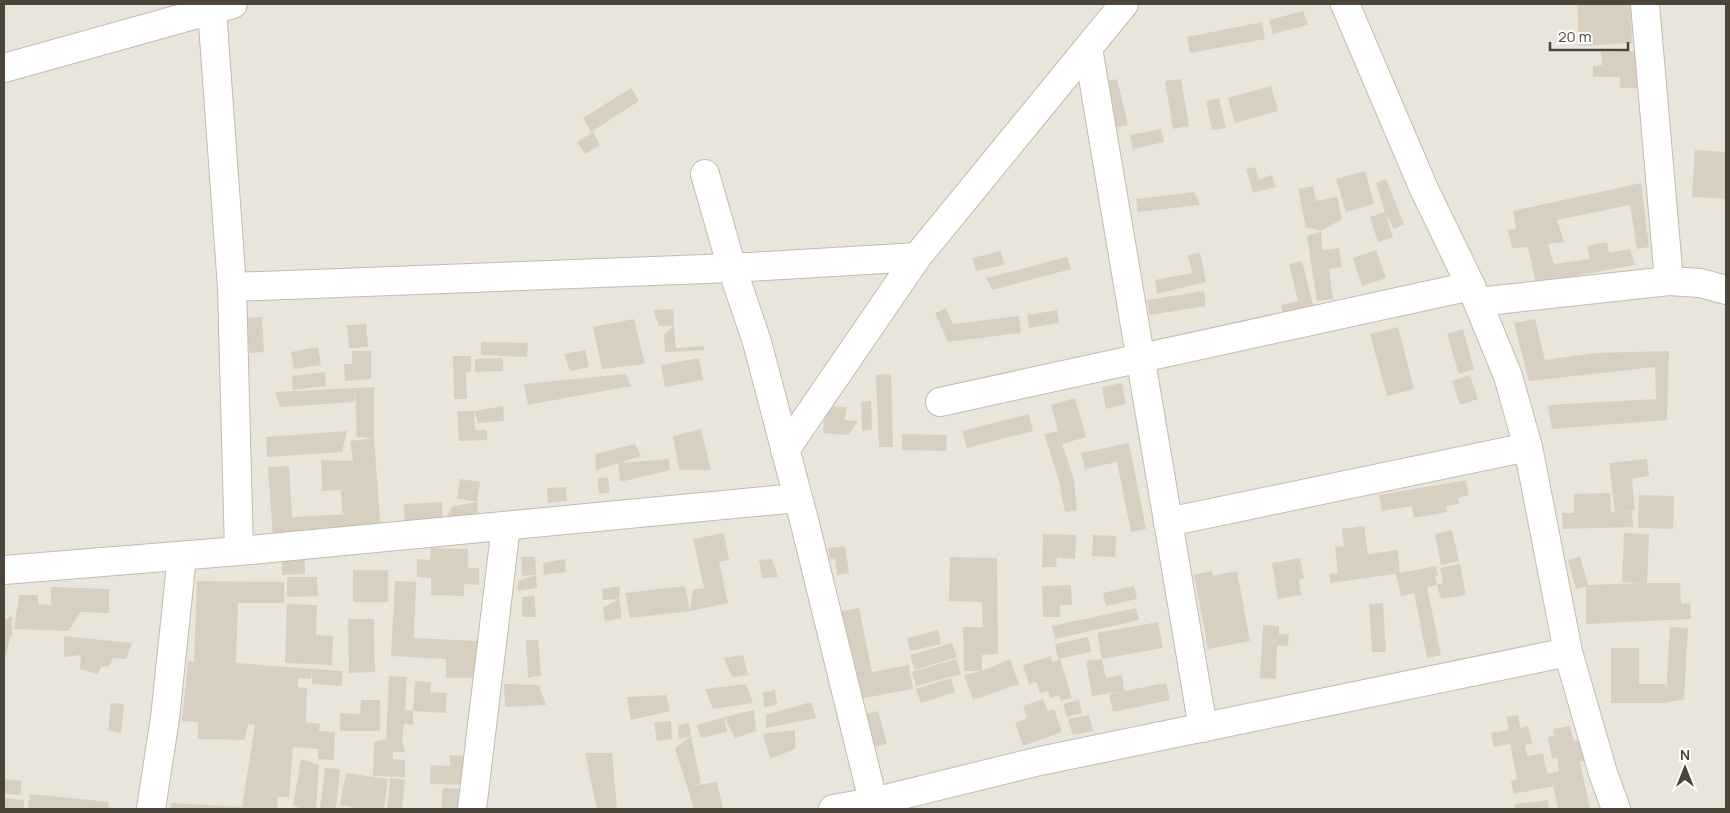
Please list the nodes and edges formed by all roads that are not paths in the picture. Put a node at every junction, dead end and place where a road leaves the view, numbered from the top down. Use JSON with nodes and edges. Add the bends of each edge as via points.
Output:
{"nodes":[{"id":1,"x":1124,"y":4,"type":"edge"},
{"id":2,"x":1346,"y":4,"type":"edge"},
{"id":3,"x":1645,"y":4,"type":"edge"},
{"id":4,"x":223,"y":7,"type":"edge"},
{"id":5,"x":1088,"y":48,"type":"junction"},
{"id":6,"x":4,"y":68,"type":"edge"},
{"id":7,"x":705,"y":174,"type":"dead end"},
{"id":8,"x":917,"y":257,"type":"junction"},
{"id":9,"x":732,"y":268,"type":"junction"},
{"id":10,"x":1669,"y":281,"type":"junction"},
{"id":11,"x":232,"y":287,"type":"junction"},
{"id":12,"x":1726,"y":290,"type":"edge"},
{"id":13,"x":1475,"y":294,"type":"junction"},
{"id":14,"x":1140,"y":358,"type":"junction"},
{"id":15,"x":940,"y":402,"type":"dead end"},
{"id":16,"x":1528,"y":447,"type":"junction"},
{"id":17,"x":785,"y":450,"type":"junction"},
{"id":18,"x":798,"y":498,"type":"junction"},
{"id":19,"x":1168,"y":522,"type":"junction"},
{"id":20,"x":506,"y":526,"type":"junction"},
{"id":21,"x":239,"y":552,"type":"junction"},
{"id":22,"x":182,"y":556,"type":"junction"},
{"id":23,"x":4,"y":570,"type":"edge"},
{"id":24,"x":1568,"y":652,"type":"junction"},
{"id":25,"x":1203,"y":728,"type":"junction"},
{"id":26,"x":874,"y":806,"type":"edge"},
{"id":27,"x":151,"y":809,"type":"edge"},
{"id":28,"x":472,"y":809,"type":"edge"},
{"id":29,"x":833,"y":809,"type":"edge"},
{"id":30,"x":1616,"y":809,"type":"edge"}],
"edges":[{"from":1,"to":5,"type":"street"},
{"from":2,"to":13,"type":"street","via":[[1424,189]]},
{"from":3,"to":10,"type":"street"},
{"from":4,"to":6,"type":"street"},
{"from":4,"to":11,"type":"street"},
{"from":5,"to":8,"type":"street"},
{"from":5,"to":14,"type":"street"},
{"from":7,"to":9,"type":"street"},
{"from":8,"to":9,"type":"street"},
{"from":8,"to":17,"type":"street"},
{"from":9,"to":11,"type":"street"},
{"from":9,"to":17,"type":"street","via":[[757,342]]},
{"from":10,"to":12,"type":"street"},
{"from":10,"to":13,"type":"street"},
{"from":11,"to":21,"type":"street"},
{"from":13,"to":14,"type":"street"},
{"from":13,"to":16,"type":"street","via":[[1508,376]]},
{"from":14,"to":15,"type":"street"},
{"from":14,"to":19,"type":"street"},
{"from":16,"to":19,"type":"street"},
{"from":16,"to":24,"type":"street"},
{"from":17,"to":18,"type":"street"},
{"from":18,"to":20,"type":"street"},
{"from":18,"to":26,"type":"street"},
{"from":19,"to":25,"type":"street"},
{"from":20,"to":21,"type":"street"},
{"from":20,"to":28,"type":"street"},
{"from":21,"to":22,"type":"street"},
{"from":22,"to":23,"type":"street"},
{"from":22,"to":27,"type":"street","via":[[166,718]]},
{"from":24,"to":25,"type":"street"},
{"from":24,"to":30,"type":"street"},
{"from":25,"to":26,"type":"street","via":[[1040,761]]},
{"from":26,"to":29,"type":"street"}]}
